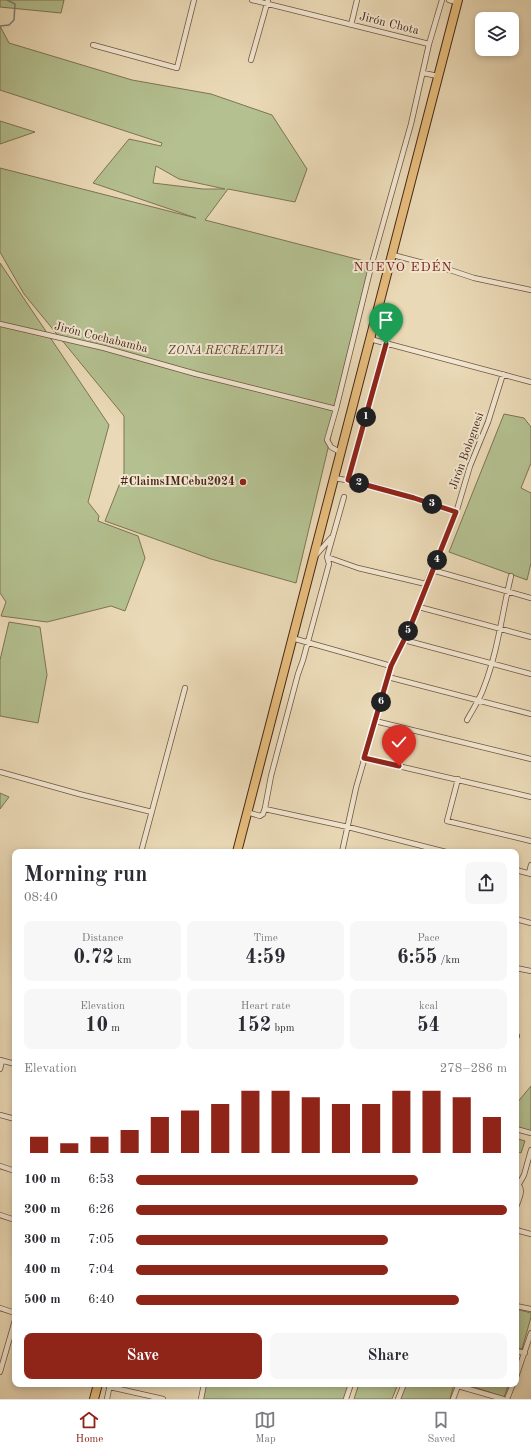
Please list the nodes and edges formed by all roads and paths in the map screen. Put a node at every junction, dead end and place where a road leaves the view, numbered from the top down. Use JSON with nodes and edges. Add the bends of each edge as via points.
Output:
{"nodes":[{"id":1,"x":194,"y":0,"type":"edge"},
{"id":2,"x":252,"y":0,"type":"edge"},
{"id":3,"x":357,"y":0,"type":"edge"},
{"id":4,"x":442,"y":0,"type":"edge"},
{"id":5,"x":449,"y":0,"type":"edge"},
{"id":6,"x":458,"y":1,"type":"edge"},
{"id":7,"x":267,"y":2,"type":"edge"},
{"id":8,"x":351,"y":25,"type":"junction"},
{"id":9,"x":429,"y":44,"type":"junction"},
{"id":10,"x":92,"y":45,"type":"dead end"},
{"id":11,"x":251,"y":60,"type":"dead end"},
{"id":12,"x":423,"y":73,"type":"junction"},
{"id":13,"x":438,"y":76,"type":"junction"},
{"id":14,"x":393,"y":255,"type":"junction"},
{"id":15,"x":531,"y":290,"type":"edge"},
{"id":16,"x":0,"y":324,"type":"edge"},
{"id":17,"x":370,"y":339,"type":"junction"},
{"id":18,"x":386,"y":344,"type":"junction"},
{"id":19,"x":502,"y":374,"type":"junction"},
{"id":20,"x":531,"y":382,"type":"edge"},
{"id":21,"x":336,"y":408,"type":"junction"},
{"id":22,"x":340,"y":452,"type":"junction"},
{"id":23,"x":334,"y":478,"type":"junction"},
{"id":24,"x":348,"y":480,"type":"junction"},
{"id":25,"x":344,"y":497,"type":"dead end"},
{"id":26,"x":456,"y":512,"type":"junction"},
{"id":27,"x":332,"y":537,"type":"junction"},
{"id":28,"x":315,"y":556,"type":"junction"},
{"id":29,"x":327,"y":557,"type":"junction"},
{"id":30,"x":432,"y":570,"type":"junction"},
{"id":31,"x":511,"y":576,"type":"dead end"},
{"id":32,"x":426,"y":584,"type":"junction"},
{"id":33,"x":507,"y":591,"type":"junction"},
{"id":34,"x":531,"y":598,"type":"edge"},
{"id":35,"x":418,"y":607,"type":"junction"},
{"id":36,"x":499,"y":629,"type":"junction"},
{"id":37,"x":531,"y":637,"type":"edge"},
{"id":38,"x":292,"y":638,"type":"junction"},
{"id":39,"x":404,"y":640,"type":"junction"},
{"id":40,"x":308,"y":642,"type":"junction"},
{"id":41,"x":491,"y":663,"type":"junction"},
{"id":42,"x":391,"y":666,"type":"junction"},
{"id":43,"x":531,"y":674,"type":"edge"},
{"id":44,"x":388,"y":677,"type":"junction"},
{"id":45,"x":185,"y":688,"type":"dead end"},
{"id":46,"x":478,"y":700,"type":"junction"},
{"id":47,"x":531,"y":714,"type":"edge"},
{"id":48,"x":467,"y":720,"type":"dead end"},
{"id":49,"x":375,"y":721,"type":"junction"},
{"id":50,"x":364,"y":758,"type":"junction"},
{"id":51,"x":531,"y":759,"type":"edge"},
{"id":52,"x":0,"y":772,"type":"edge"},
{"id":53,"x":458,"y":779,"type":"junction"},
{"id":54,"x":531,"y":797,"type":"edge"},
{"id":55,"x":265,"y":810,"type":"junction"},
{"id":56,"x":152,"y":812,"type":"junction"},
{"id":57,"x":247,"y":812,"type":"junction"},
{"id":58,"x":348,"y":827,"type":"junction"},
{"id":59,"x":531,"y":840,"type":"edge"},
{"id":60,"x":142,"y":849,"type":"edge"},
{"id":61,"x":238,"y":849,"type":"edge"},
{"id":62,"x":343,"y":849,"type":"edge"},
{"id":63,"x":434,"y":849,"type":"edge"},
{"id":64,"x":531,"y":865,"type":"edge"},
{"id":65,"x":519,"y":871,"type":"edge"},
{"id":66,"x":530,"y":873,"type":"edge"},
{"id":67,"x":519,"y":920,"type":"edge"},
{"id":68,"x":531,"y":923,"type":"edge"},
{"id":69,"x":519,"y":969,"type":"edge"},
{"id":70,"x":531,"y":972,"type":"edge"},
{"id":71,"x":1,"y":1061,"type":"edge"},
{"id":72,"x":12,"y":1063,"type":"edge"},
{"id":73,"x":0,"y":1070,"type":"edge"},
{"id":74,"x":0,"y":1115,"type":"edge"},
{"id":75,"x":12,"y":1118,"type":"edge"},
{"id":76,"x":519,"y":1130,"type":"edge"},
{"id":77,"x":531,"y":1133,"type":"edge"},
{"id":78,"x":531,"y":1150,"type":"edge"},
{"id":79,"x":0,"y":1166,"type":"edge"},
{"id":80,"x":12,"y":1170,"type":"edge"},
{"id":81,"x":519,"y":1181,"type":"edge"},
{"id":82,"x":519,"y":1188,"type":"edge"},
{"id":83,"x":519,"y":1198,"type":"edge"},
{"id":84,"x":0,"y":1215,"type":"edge"},
{"id":85,"x":12,"y":1219,"type":"edge"},
{"id":86,"x":519,"y":1231,"type":"edge"},
{"id":87,"x":531,"y":1234,"type":"edge"},
{"id":88,"x":519,"y":1307,"type":"edge"},
{"id":89,"x":0,"y":1308,"type":"edge"},
{"id":90,"x":531,"y":1309,"type":"edge"},
{"id":91,"x":12,"y":1312,"type":"edge"},
{"id":92,"x":12,"y":1330,"type":"edge"},
{"id":93,"x":531,"y":1333,"type":"edge"},
{"id":94,"x":519,"y":1352,"type":"edge"},
{"id":95,"x":525,"y":1353,"type":"junction"},
{"id":96,"x":519,"y":1369,"type":"edge"},
{"id":97,"x":0,"y":1372,"type":"edge"},
{"id":98,"x":97,"y":1387,"type":"edge"},
{"id":99,"x":110,"y":1387,"type":"edge"},
{"id":100,"x":114,"y":1387,"type":"edge"},
{"id":101,"x":203,"y":1387,"type":"edge"},
{"id":102,"x":350,"y":1387,"type":"edge"},
{"id":103,"x":403,"y":1387,"type":"edge"},
{"id":104,"x":457,"y":1387,"type":"edge"},
{"id":105,"x":464,"y":1387,"type":"edge"},
{"id":106,"x":512,"y":1387,"type":"edge"},
{"id":107,"x":94,"y":1399,"type":"edge"},
{"id":108,"x":107,"y":1399,"type":"edge"},
{"id":109,"x":163,"y":1399,"type":"edge"},
{"id":110,"x":200,"y":1399,"type":"edge"},
{"id":111,"x":346,"y":1399,"type":"edge"},
{"id":112,"x":398,"y":1399,"type":"edge"},
{"id":113,"x":453,"y":1399,"type":"edge"},
{"id":114,"x":503,"y":1399,"type":"edge"},
{"id":115,"x":507,"y":1399,"type":"edge"}],
"edges":[{"from":1,"to":10,"type":"street","via":[[177,68]]},
{"from":2,"to":7,"type":"street","name":"Jirón Chota"},
{"from":3,"to":8,"type":"street"},
{"from":4,"to":9,"type":"street"},
{"from":5,"to":6,"type":"street"},
{"from":6,"to":13,"type":"highway"},
{"from":7,"to":8,"type":"street","name":"Jirón Chota"},
{"from":7,"to":11,"type":"street"},
{"from":8,"to":9,"type":"street","name":"Jirón Chota"},
{"from":9,"to":12,"type":"street"},
{"from":12,"to":13,"type":"street"},
{"from":12,"to":21,"type":"street"},
{"from":13,"to":14,"type":"highway"},
{"from":14,"to":15,"type":"street","via":[[474,278]]},
{"from":14,"to":17,"type":"highway"},
{"from":16,"to":21,"type":"street","name":"Jirón Cochabamba"},
{"from":17,"to":18,"type":"street"},
{"from":17,"to":22,"type":"highway"},
{"from":18,"to":19,"type":"street"},
{"from":18,"to":24,"type":"street"},
{"from":19,"to":20,"type":"street"},
{"from":19,"to":26,"type":"street","name":"Jirón Bolognesi"},
{"from":21,"to":22,"type":"street","via":[[327,440],[331,447]]},
{"from":22,"to":23,"type":"highway"},
{"from":23,"to":24,"type":"street"},
{"from":23,"to":28,"type":"highway"},
{"from":24,"to":26,"type":"street"},
{"from":25,"to":27,"type":"street"},
{"from":26,"to":30,"type":"street","name":"Jirón Bolognesi"},
{"from":27,"to":28,"type":"street"},
{"from":27,"to":29,"type":"street"},
{"from":28,"to":38,"type":"highway"},
{"from":29,"to":32,"type":"street","via":[[358,568]]},
{"from":29,"to":40,"type":"street","via":[[329,564]]},
{"from":30,"to":32,"type":"street","name":"Jirón Bolognesi"},
{"from":30,"to":33,"type":"street"},
{"from":31,"to":33,"type":"street"},
{"from":32,"to":35,"type":"street","name":"Jirón Bolognesi"},
{"from":33,"to":34,"type":"street"},
{"from":33,"to":36,"type":"street"},
{"from":35,"to":36,"type":"street"},
{"from":35,"to":39,"type":"street","name":"Jirón Bolognesi"},
{"from":36,"to":37,"type":"street"},
{"from":36,"to":41,"type":"street"},
{"from":38,"to":40,"type":"street"},
{"from":38,"to":57,"type":"highway"},
{"from":39,"to":41,"type":"street"},
{"from":39,"to":42,"type":"street","name":"Jirón Bolognesi"},
{"from":40,"to":42,"type":"street"},
{"from":40,"to":55,"type":"street","via":[[271,776]]},
{"from":41,"to":43,"type":"street"},
{"from":41,"to":46,"type":"street"},
{"from":42,"to":44,"type":"street","name":"Jirón Bolognesi"},
{"from":44,"to":46,"type":"street"},
{"from":44,"to":49,"type":"street","name":"Jirón Bolognesi"},
{"from":45,"to":56,"type":"street"},
{"from":46,"to":47,"type":"street"},
{"from":46,"to":48,"type":"street"},
{"from":49,"to":50,"type":"street","name":"Jirón Bolognesi"},
{"from":49,"to":51,"type":"street"},
{"from":50,"to":53,"type":"street"},
{"from":50,"to":58,"type":"street","name":"Jirón Bolognesi"},
{"from":52,"to":56,"type":"street"},
{"from":53,"to":54,"type":"street"},
{"from":53,"to":59,"type":"street","via":[[447,821]]},
{"from":55,"to":57,"type":"street","via":[[260,816]]},
{"from":55,"to":58,"type":"street"},
{"from":56,"to":60,"type":"street"},
{"from":57,"to":61,"type":"highway"},
{"from":58,"to":62,"type":"street","name":"Jirón Bolognesi"},
{"from":58,"to":63,"type":"street"},
{"from":64,"to":66,"type":"street"},
{"from":65,"to":66,"type":"street"},
{"from":67,"to":68,"type":"street"},
{"from":69,"to":70,"type":"street"},
{"from":71,"to":72,"type":"street"},
{"from":71,"to":73,"type":"street"},
{"from":74,"to":75,"type":"street"},
{"from":76,"to":77,"type":"street"},
{"from":78,"to":81,"type":"street","via":[[524,1175]]},
{"from":79,"to":80,"type":"street"},
{"from":82,"to":83,"type":"street"},
{"from":84,"to":85,"type":"street"},
{"from":86,"to":87,"type":"street"},
{"from":88,"to":90,"type":"street"},
{"from":89,"to":91,"type":"street"},
{"from":92,"to":97,"type":"street"},
{"from":93,"to":95,"type":"street"},
{"from":94,"to":95,"type":"street"},
{"from":95,"to":96,"type":"street"},
{"from":98,"to":107,"type":"highway"},
{"from":99,"to":108,"type":"street"},
{"from":100,"to":109,"type":"street"},
{"from":101,"to":110,"type":"street"},
{"from":102,"to":111,"type":"street"},
{"from":103,"to":112,"type":"street"},
{"from":104,"to":113,"type":"street"},
{"from":105,"to":114,"type":"street"},
{"from":106,"to":115,"type":"street"}]}
